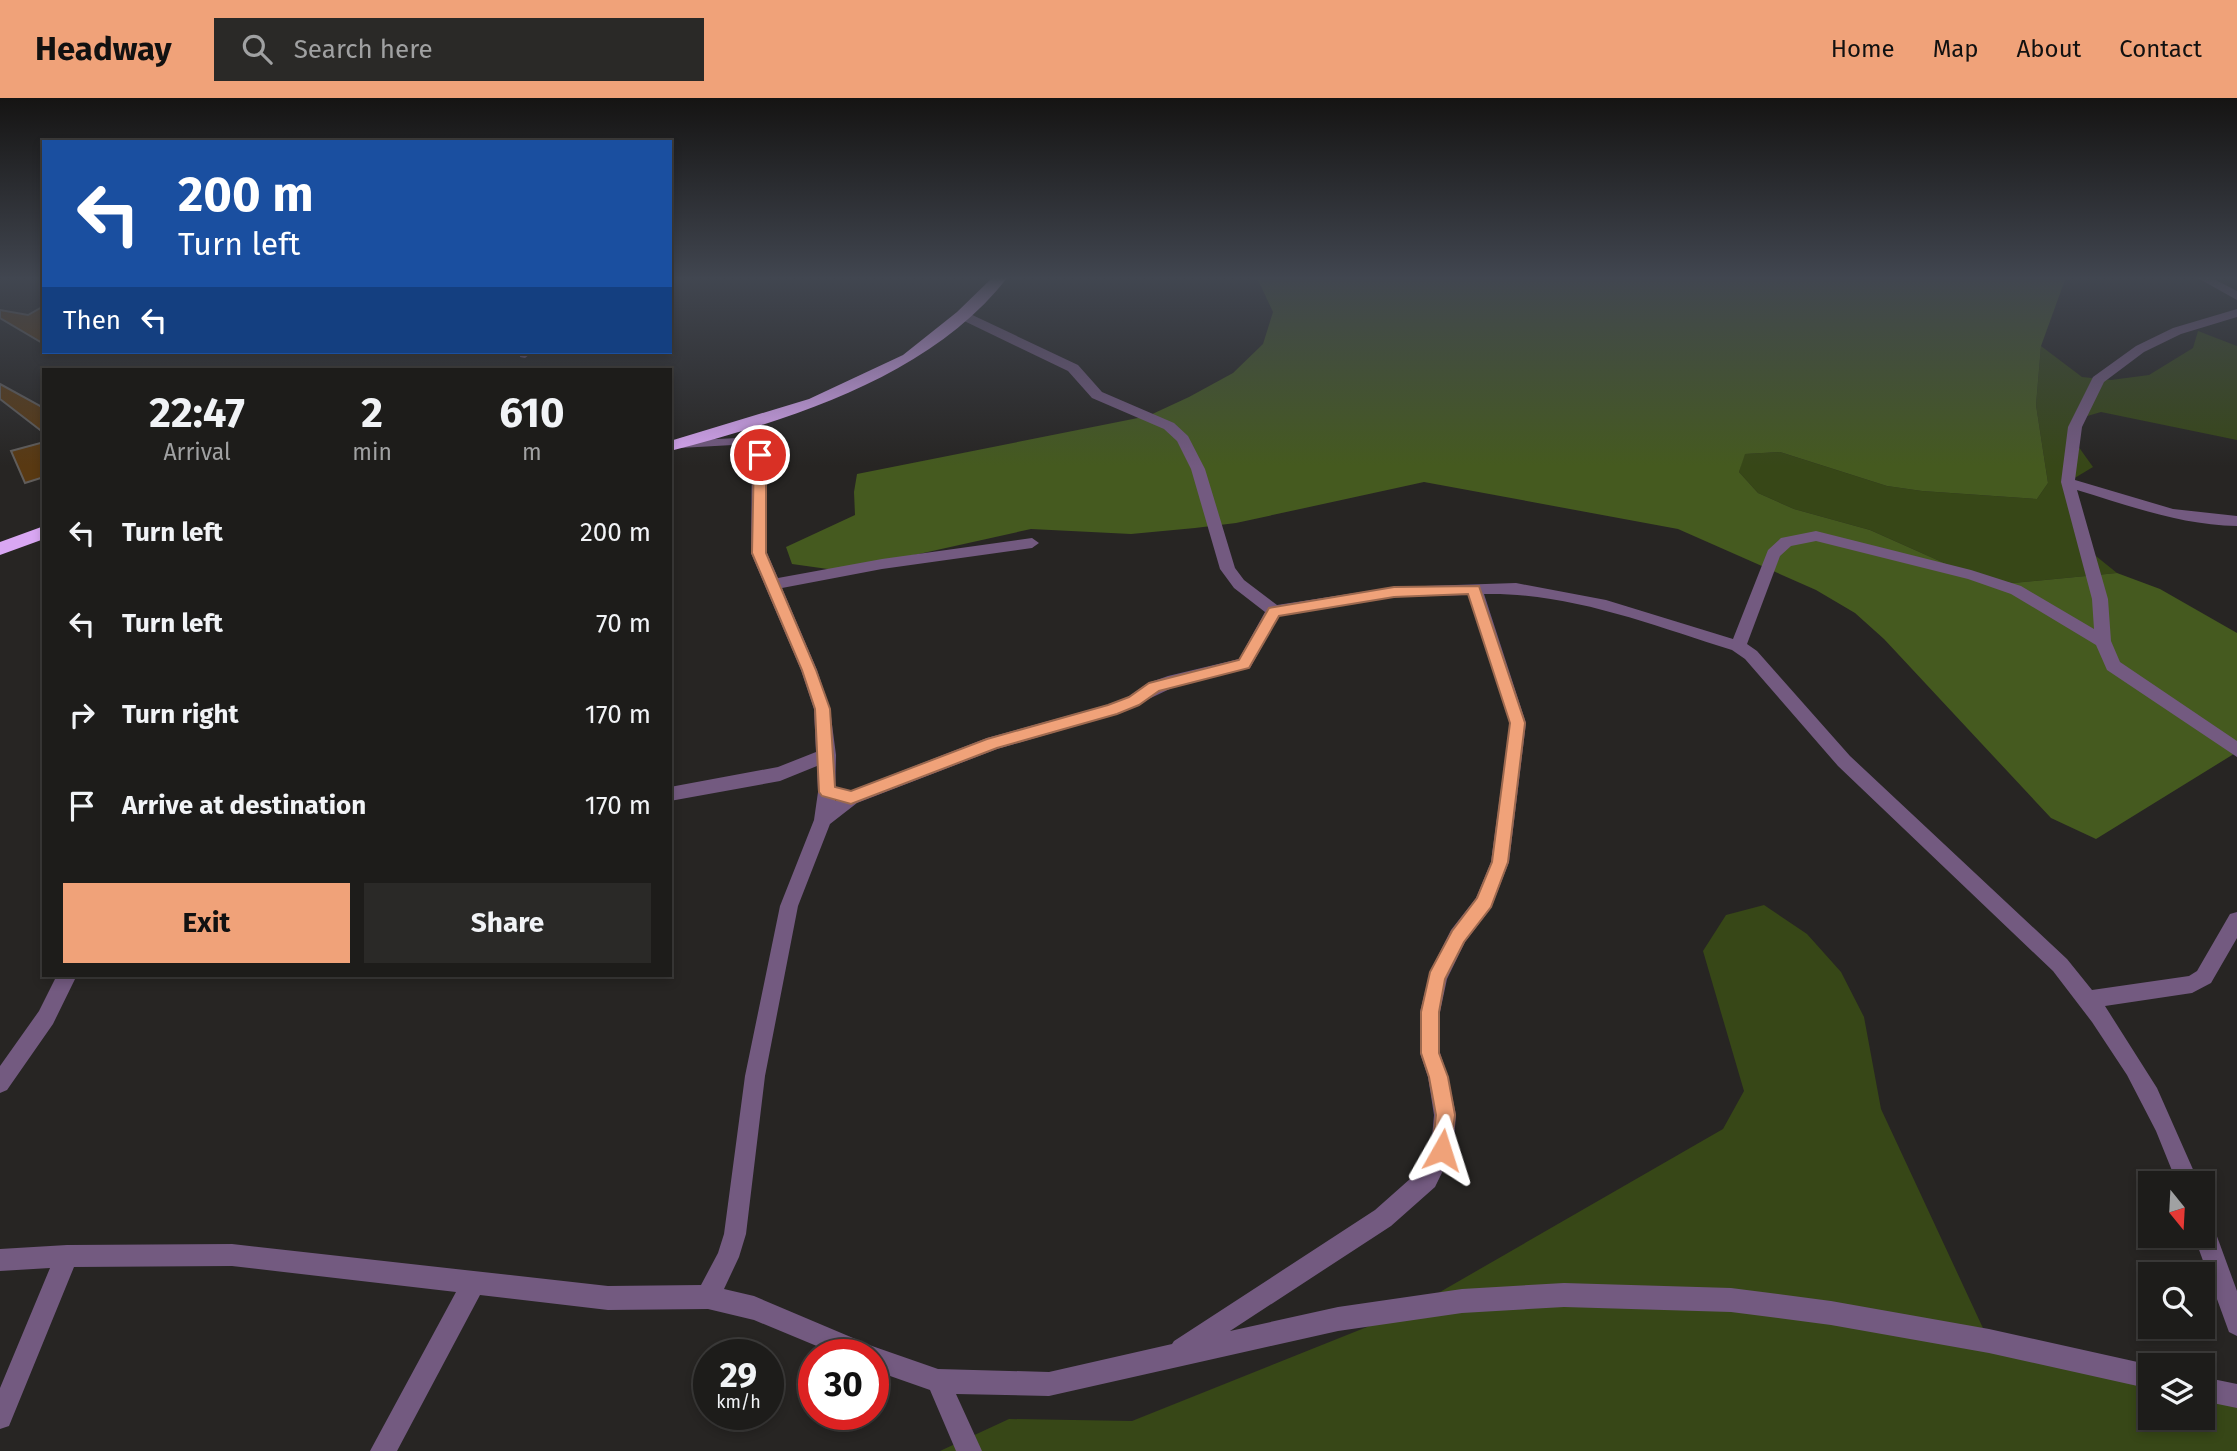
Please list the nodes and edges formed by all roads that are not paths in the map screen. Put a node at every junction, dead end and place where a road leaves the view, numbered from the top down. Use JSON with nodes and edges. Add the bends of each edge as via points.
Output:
{"nodes":[{"id":1,"x":930,"y":340,"type":"edge"},
{"id":2,"x":1015,"y":340,"type":"edge"},
{"id":3,"x":2158,"y":340,"type":"edge"},
{"id":4,"x":675,"y":445,"type":"edge"},
{"id":5,"x":2068,"y":482,"type":"junction"},
{"id":6,"x":2237,"y":521,"type":"edge"},
{"id":7,"x":42,"y":533,"type":"edge"},
{"id":8,"x":1032,"y":543,"type":"dead end"},
{"id":9,"x":0,"y":549,"type":"edge"},
{"id":10,"x":771,"y":585,"type":"junction"},
{"id":11,"x":1474,"y":589,"type":"junction"},
{"id":12,"x":1274,"y":611,"type":"junction"},
{"id":13,"x":2103,"y":642,"type":"junction"},
{"id":14,"x":1738,"y":646,"type":"junction"},
{"id":15,"x":2237,"y":750,"type":"edge"},
{"id":16,"x":827,"y":755,"type":"junction"},
{"id":17,"x":827,"y":792,"type":"junction"},
{"id":18,"x":672,"y":794,"type":"edge"},
{"id":19,"x":851,"y":798,"type":"junction"},
{"id":20,"x":823,"y":820,"type":"junction"},
{"id":21,"x":2237,"y":920,"type":"edge"},
{"id":22,"x":66,"y":977,"type":"edge"},
{"id":23,"x":2089,"y":999,"type":"junction"},
{"id":24,"x":0,"y":1083,"type":"edge"},
{"id":25,"x":2184,"y":1171,"type":"edge"},
{"id":26,"x":2210,"y":1248,"type":"edge"},
{"id":27,"x":67,"y":1256,"type":"junction"},
{"id":28,"x":0,"y":1259,"type":"edge"},
{"id":29,"x":473,"y":1284,"type":"junction"},
{"id":30,"x":708,"y":1297,"type":"junction"},
{"id":31,"x":2237,"y":1324,"type":"edge"},
{"id":32,"x":827,"y":1339,"type":"edge"},
{"id":33,"x":1172,"y":1355,"type":"junction"},
{"id":34,"x":889,"y":1364,"type":"edge"},
{"id":35,"x":2138,"y":1374,"type":"edge"},
{"id":36,"x":938,"y":1381,"type":"junction"},
{"id":37,"x":2215,"y":1391,"type":"edge"},
{"id":38,"x":2237,"y":1396,"type":"edge"},
{"id":39,"x":0,"y":1417,"type":"edge"},
{"id":40,"x":383,"y":1451,"type":"edge"},
{"id":41,"x":969,"y":1451,"type":"edge"}],
"edges":[{"from":1,"to":4,"type":"highway","via":[[908,358],[815,402]]},
{"from":2,"to":12,"type":"street","via":[[1073,368],[1097,395],[1112,404],[1169,426],[1183,439],[1198,469],[1228,569],[1239,584]]},
{"from":3,"to":5,"type":"street","via":[[2098,380],[2075,426]]},
{"from":4,"to":10,"type":"street","via":[[754,440],[760,448],[759,553]]},
{"from":5,"to":6,"type":"street","via":[[2192,519]]},
{"from":5,"to":13,"type":"street","via":[[2100,598]]},
{"from":7,"to":9,"type":"highway"},
{"from":8,"to":10,"type":"street"},
{"from":10,"to":16,"type":"street","via":[[822,709]]},
{"from":11,"to":12,"type":"street","via":[[1394,592]]},
{"from":11,"to":14,"type":"street","via":[[1516,588],[1595,602]]},
{"from":11,"to":33,"type":"street","via":[[1518,723],[1500,862],[1485,902],[1458,936],[1437,978],[1430,1012],[1430,1053],[1446,1115],[1442,1150],[1427,1179],[1383,1218]]},
{"from":12,"to":19,"type":"street","via":[[1244,664],[1154,687],[1111,710],[993,743]]},
{"from":13,"to":14,"type":"street","via":[[2015,590],[1816,536],[1786,542],[1773,554]]},
{"from":13,"to":15,"type":"street","via":[[2121,673]]},
{"from":14,"to":23,"type":"street","via":[[1751,654],[1844,761],[2060,965]]},
{"from":16,"to":17,"type":"street"},
{"from":16,"to":18,"type":"street","via":[[780,774]]},
{"from":17,"to":19,"type":"street"},
{"from":17,"to":20,"type":"street"},
{"from":19,"to":20,"type":"street"},
{"from":20,"to":30,"type":"street","via":[[789,906],[755,1076],[735,1234]]},
{"from":21,"to":23,"type":"street","via":[[2203,976],[2192,984]]},
{"from":22,"to":24,"type":"street","via":[[58,1000]]},
{"from":23,"to":25,"type":"street","via":[[2141,1076]]},
{"from":26,"to":31,"type":"street"},
{"from":27,"to":28,"type":"street"},
{"from":27,"to":29,"type":"street","via":[[232,1255]]},
{"from":27,"to":39,"type":"street"},
{"from":29,"to":30,"type":"street","via":[[608,1298]]},
{"from":29,"to":40,"type":"street"},
{"from":30,"to":32,"type":"street","via":[[754,1308]]},
{"from":33,"to":35,"type":"street","via":[[1338,1319],[1462,1301],[1564,1295],[1731,1300],[1831,1312]]},
{"from":33,"to":36,"type":"street","via":[[1049,1384]]},
{"from":34,"to":36,"type":"street"},
{"from":36,"to":41,"type":"street"},
{"from":37,"to":38,"type":"street"}]}
